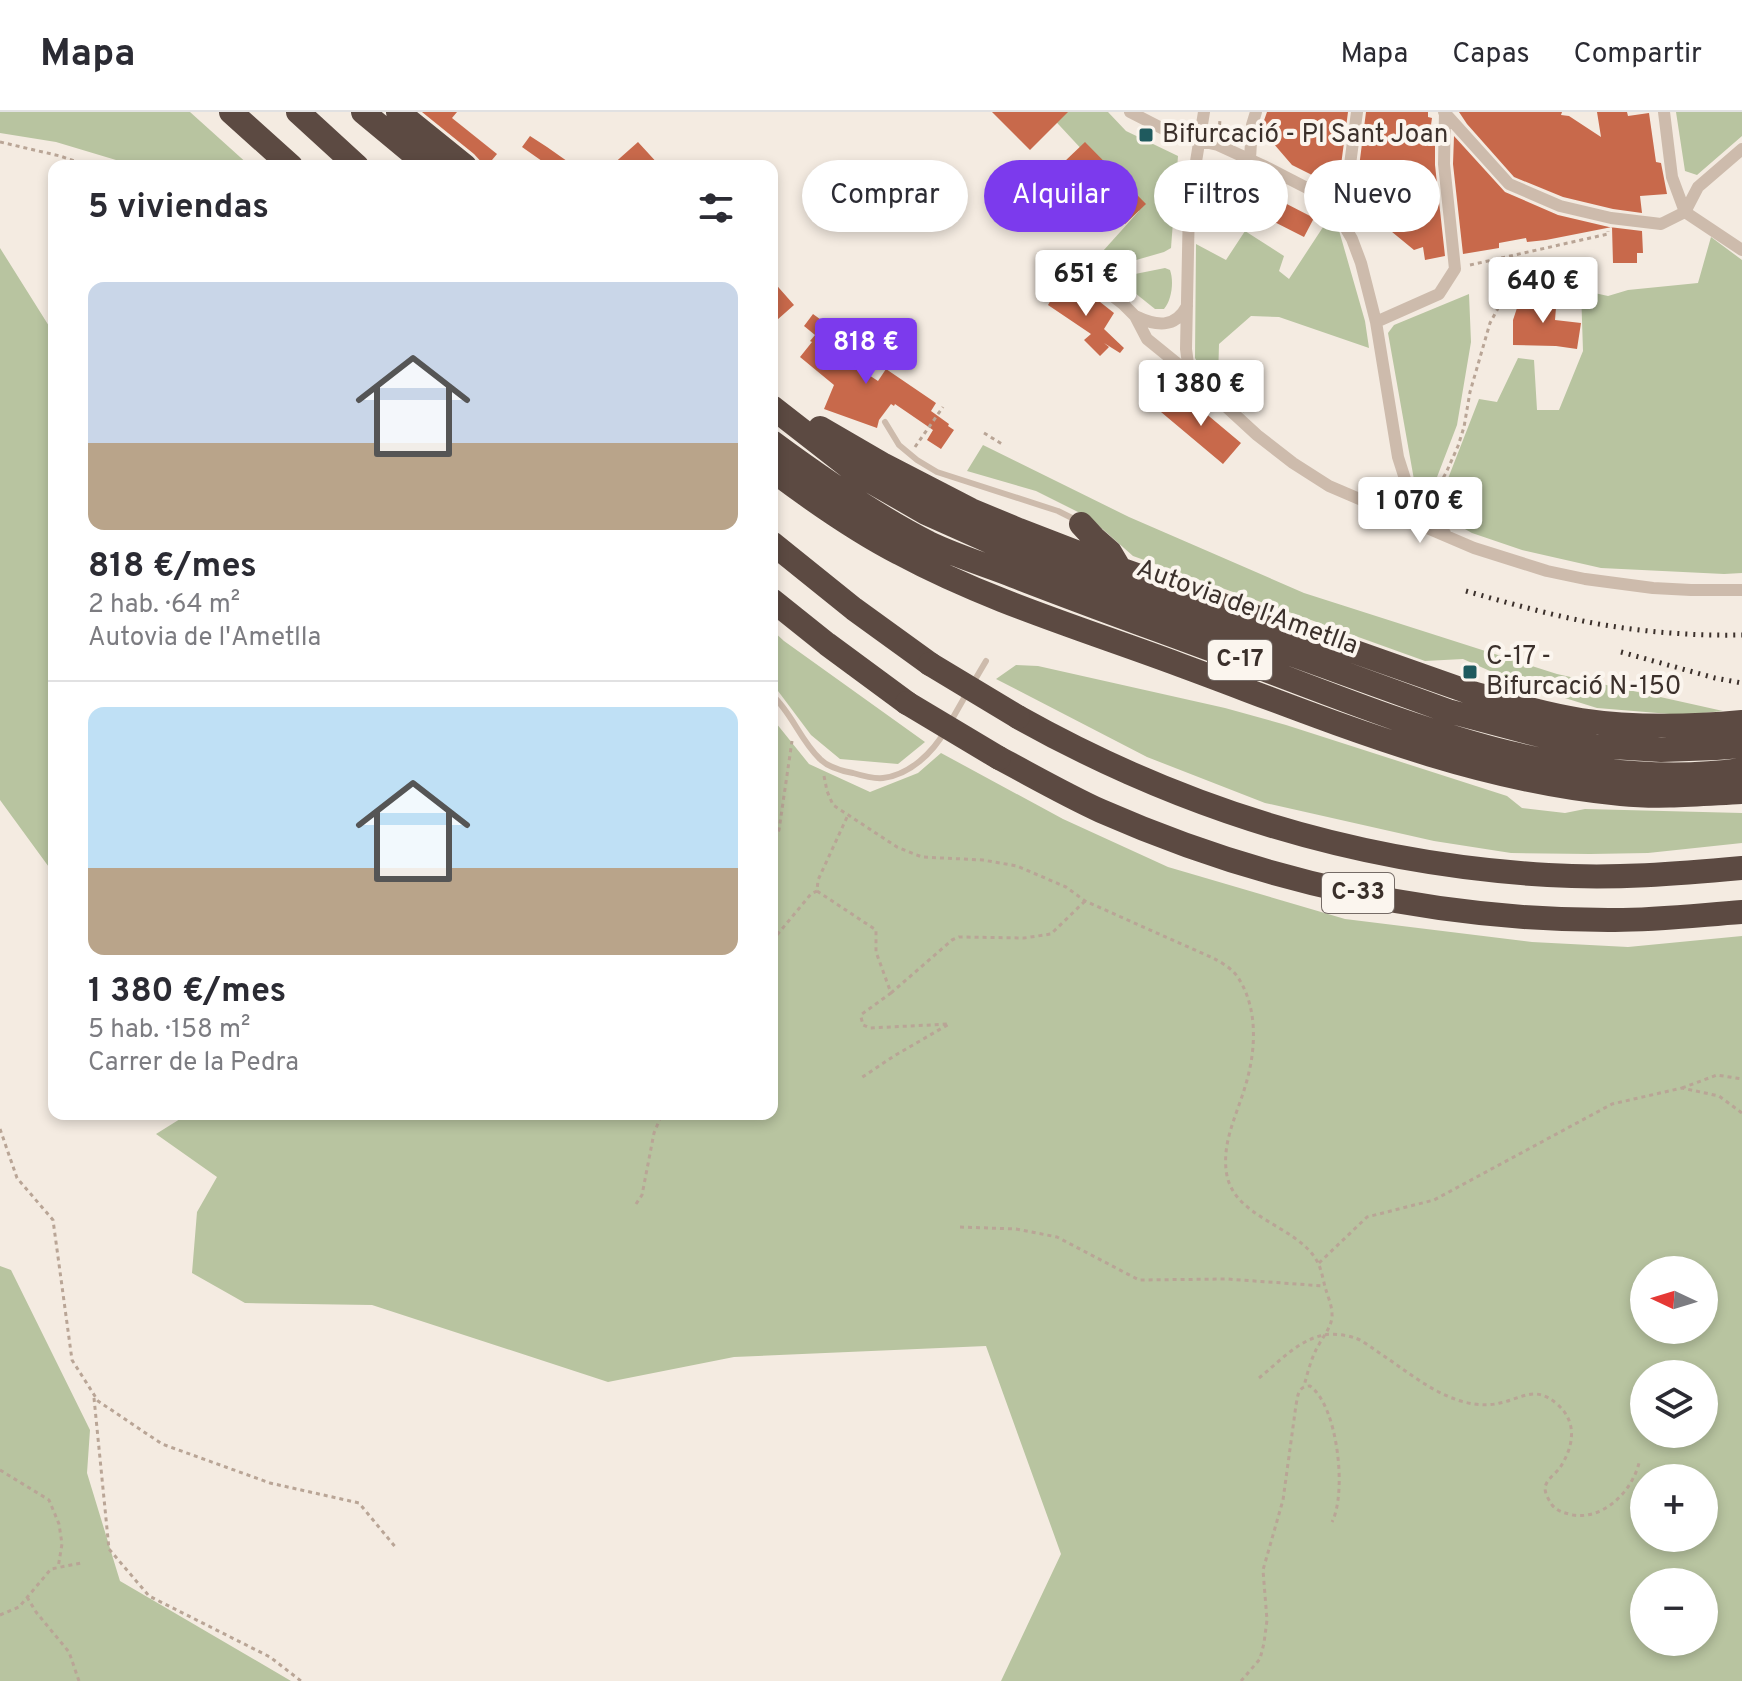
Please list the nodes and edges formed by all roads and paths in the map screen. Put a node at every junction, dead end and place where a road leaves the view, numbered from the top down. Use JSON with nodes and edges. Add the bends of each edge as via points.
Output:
{"nodes":[{"id":1,"x":231,"y":112,"type":"edge"},
{"id":2,"x":298,"y":112,"type":"edge"},
{"id":3,"x":363,"y":112,"type":"edge"},
{"id":4,"x":398,"y":112,"type":"edge"},
{"id":5,"x":1130,"y":112,"type":"edge"},
{"id":6,"x":1204,"y":112,"type":"edge"},
{"id":7,"x":1256,"y":112,"type":"edge"},
{"id":8,"x":1357,"y":112,"type":"edge"},
{"id":9,"x":1664,"y":112,"type":"edge"},
{"id":10,"x":1445,"y":113,"type":"edge"},
{"id":11,"x":1200,"y":141,"type":"junction"},
{"id":12,"x":0,"y":142,"type":"edge"},
{"id":13,"x":1742,"y":149,"type":"edge"},
{"id":14,"x":1250,"y":159,"type":"junction"},
{"id":15,"x":72,"y":160,"type":"edge"},
{"id":16,"x":284,"y":160,"type":"edge"},
{"id":17,"x":350,"y":160,"type":"edge"},
{"id":18,"x":421,"y":160,"type":"edge"},
{"id":19,"x":458,"y":160,"type":"edge"},
{"id":20,"x":1351,"y":160,"type":"edge"},
{"id":21,"x":1304,"y":188,"type":"edge"},
{"id":22,"x":1685,"y":212,"type":"junction"},
{"id":23,"x":1607,"y":216,"type":"junction"},
{"id":24,"x":1348,"y":232,"type":"edge"},
{"id":25,"x":1742,"y":250,"type":"edge"},
{"id":26,"x":1455,"y":269,"type":"junction"},
{"id":27,"x":1081,"y":272,"type":"dead end"},
{"id":28,"x":1563,"y":286,"type":"dead end"},
{"id":29,"x":1187,"y":305,"type":"junction"},
{"id":30,"x":1135,"y":316,"type":"junction"},
{"id":31,"x":1376,"y":322,"type":"junction"},
{"id":32,"x":1195,"y":378,"type":"junction"},
{"id":33,"x":943,"y":407,"type":"dead end"},
{"id":34,"x":779,"y":413,"type":"edge"},
{"id":35,"x":885,"y":422,"type":"dead end"},
{"id":36,"x":984,"y":433,"type":"dead end"},
{"id":37,"x":1002,"y":444,"type":"dead end"},
{"id":38,"x":778,"y":446,"type":"edge"},
{"id":39,"x":910,"y":454,"type":"junction"},
{"id":40,"x":778,"y":475,"type":"edge"},
{"id":41,"x":1406,"y":482,"type":"junction"},
{"id":42,"x":1370,"y":505,"type":"junction"},
{"id":43,"x":1422,"y":511,"type":"junction"},
{"id":44,"x":1404,"y":519,"type":"junction"},
{"id":45,"x":1081,"y":524,"type":"junction"},
{"id":46,"x":1450,"y":538,"type":"junction"},
{"id":47,"x":778,"y":548,"type":"edge"},
{"id":48,"x":1070,"y":551,"type":"junction"},
{"id":49,"x":1120,"y":569,"type":"junction"},
{"id":50,"x":1742,"y":590,"type":"edge"},
{"id":51,"x":778,"y":605,"type":"edge"},
{"id":52,"x":986,"y":661,"type":"dead end"},
{"id":53,"x":778,"y":700,"type":"edge"},
{"id":54,"x":1742,"y":722,"type":"edge"},
{"id":55,"x":795,"y":724,"type":"junction"},
{"id":56,"x":1742,"y":746,"type":"edge"},
{"id":57,"x":823,"y":762,"type":"junction"},
{"id":58,"x":1742,"y":770,"type":"edge"},
{"id":59,"x":1742,"y":792,"type":"edge"},
{"id":60,"x":848,"y":815,"type":"junction"},
{"id":61,"x":778,"y":832,"type":"edge"},
{"id":62,"x":1742,"y":868,"type":"edge"},
{"id":63,"x":817,"y":891,"type":"junction"},
{"id":64,"x":1085,"y":901,"type":"junction"},
{"id":65,"x":1742,"y":912,"type":"edge"},
{"id":66,"x":778,"y":934,"type":"edge"},
{"id":67,"x":891,"y":993,"type":"junction"},
{"id":68,"x":861,"y":1078,"type":"dead end"},
{"id":69,"x":1742,"y":1079,"type":"edge"},
{"id":70,"x":1682,"y":1088,"type":"junction"},
{"id":71,"x":1742,"y":1113,"type":"edge"},
{"id":72,"x":659,"y":1120,"type":"edge"},
{"id":73,"x":0,"y":1129,"type":"edge"},
{"id":74,"x":636,"y":1204,"type":"dead end"},
{"id":75,"x":960,"y":1227,"type":"dead end"},
{"id":76,"x":1318,"y":1263,"type":"junction"},
{"id":77,"x":1324,"y":1286,"type":"junction"},
{"id":78,"x":1326,"y":1334,"type":"junction"},
{"id":79,"x":1259,"y":1378,"type":"dead end"},
{"id":80,"x":1304,"y":1386,"type":"junction"},
{"id":81,"x":94,"y":1395,"type":"junction"},
{"id":82,"x":1639,"y":1463,"type":"dead end"},
{"id":83,"x":0,"y":1470,"type":"edge"},
{"id":84,"x":1332,"y":1522,"type":"dead end"},
{"id":85,"x":397,"y":1549,"type":"dead end"},
{"id":86,"x":81,"y":1563,"type":"dead end"},
{"id":87,"x":58,"y":1568,"type":"junction"},
{"id":88,"x":27,"y":1597,"type":"junction"},
{"id":89,"x":0,"y":1615,"type":"edge"},
{"id":90,"x":79,"y":1681,"type":"edge"},
{"id":91,"x":301,"y":1681,"type":"edge"},
{"id":92,"x":1241,"y":1681,"type":"edge"}],
"edges":[{"from":1,"to":16,"type":"highway"},
{"from":2,"to":17,"type":"highway"},
{"from":3,"to":18,"type":"highway"},
{"from":4,"to":19,"type":"highway"},
{"from":5,"to":11,"type":"street","via":[[1177,136]]},
{"from":6,"to":11,"type":"street"},
{"from":7,"to":14,"type":"street"},
{"from":8,"to":20,"type":"street"},
{"from":9,"to":22,"type":"street","via":[[1672,177]]},
{"from":10,"to":23,"type":"street","via":[[1509,184],[1560,206]]},
{"from":10,"to":26,"type":"street","via":[[1444,164]]},
{"from":11,"to":14,"type":"street"},
{"from":11,"to":29,"type":"street","via":[[1189,205]]},
{"from":12,"to":15,"type":"path"},
{"from":13,"to":22,"type":"street","via":[[1698,187]]},
{"from":14,"to":21,"type":"street"},
{"from":22,"to":23,"type":"street","via":[[1661,224]]},
{"from":22,"to":25,"type":"street"},
{"from":23,"to":26,"type":"path","via":[[1608,234]]},
{"from":24,"to":31,"type":"street"},
{"from":26,"to":31,"type":"street","via":[[1439,294]]},
{"from":27,"to":30,"type":"street"},
{"from":28,"to":43,"type":"path","via":[[1510,286],[1490,323],[1458,446]]},
{"from":29,"to":30,"type":"street","via":[[1167,324]]},
{"from":29,"to":32,"type":"street","via":[[1186,349]]},
{"from":30,"to":32,"type":"street","via":[[1147,339]]},
{"from":31,"to":41,"type":"street"},
{"from":32,"to":42,"type":"street","via":[[1293,463]]},
{"from":33,"to":39,"type":"path"},
{"from":34,"to":48,"type":"highway","via":[[815,425],[971,510]]},
{"from":34,"to":56,"type":"highway","name":"Autovia de l'Ametlla","number":"C-17","via":[[900,500],[1029,559],[1448,711],[1595,746]]},
{"from":35,"to":39,"type":"lane"},
{"from":36,"to":37,"type":"path"},
{"from":38,"to":58,"type":"highway","name":"Autovia de l'Ametlla","number":"C-17","via":[[931,544],[1407,722],[1510,754],[1572,766],[1679,774]]},
{"from":39,"to":45,"type":"lane","via":[[945,475],[1058,511]]},
{"from":40,"to":59,"type":"highway","via":[[868,536],[949,578],[1443,759],[1556,786],[1623,795]]},
{"from":41,"to":42,"type":"street","via":[[1384,501]]},
{"from":41,"to":43,"type":"street"},
{"from":42,"to":44,"type":"street"},
{"from":43,"to":44,"type":"street"},
{"from":43,"to":46,"type":"street"},
{"from":44,"to":46,"type":"street"},
{"from":45,"to":48,"type":"highway","via":[[1081,536]]},
{"from":45,"to":49,"type":"highway"},
{"from":46,"to":50,"type":"street","via":[[1547,571],[1625,585]]},
{"from":47,"to":62,"type":"highway","number":"C-33","bridge":true,"via":[[930,664],[1018,717],[1117,767],[1241,818],[1336,844],[1470,868],[1615,877]]},
{"from":48,"to":49,"type":"highway"},
{"from":49,"to":54,"type":"highway","via":[[1515,706],[1618,725]]},
{"from":51,"to":65,"type":"highway","number":"C-33","bridge":true,"via":[[907,703],[1047,785],[1168,838],[1240,862],[1325,886],[1463,911],[1589,919]]},
{"from":52,"to":57,"type":"lane","via":[[939,742],[913,766],[871,778]]},
{"from":53,"to":55,"type":"lane"},
{"from":55,"to":57,"type":"lane"},
{"from":55,"to":61,"type":"path"},
{"from":57,"to":60,"type":"path","via":[[829,798]]},
{"from":60,"to":63,"type":"path"},
{"from":60,"to":64,"type":"path","via":[[910,853],[1017,866]]},
{"from":63,"to":66,"type":"path"},
{"from":63,"to":67,"type":"path","via":[[876,930],[876,952]]},
{"from":64,"to":67,"type":"path","via":[[1051,934],[952,940]]},
{"from":64,"to":76,"type":"path","via":[[1213,958],[1237,976],[1247,997],[1254,1044],[1229,1134],[1226,1173],[1244,1204],[1292,1236]]},
{"from":67,"to":68,"type":"path","via":[[862,1014],[863,1025],[949,1024]]},
{"from":69,"to":70,"type":"path","via":[[1717,1075]]},
{"from":70,"to":71,"type":"path","via":[[1719,1096]]},
{"from":70,"to":76,"type":"path","via":[[1612,1104],[1434,1200],[1367,1217]]},
{"from":72,"to":74,"type":"path"},
{"from":73,"to":81,"type":"path","via":[[17,1178],[53,1220],[72,1360]]},
{"from":75,"to":77,"type":"path","via":[[1057,1237],[1139,1280]]},
{"from":76,"to":77,"type":"path"},
{"from":77,"to":78,"type":"path","via":[[1333,1315]]},
{"from":78,"to":79,"type":"path","via":[[1296,1348]]},
{"from":78,"to":80,"type":"path"},
{"from":78,"to":82,"type":"path","via":[[1356,1338],[1452,1398],[1489,1405],[1531,1393],[1558,1405],[1572,1426],[1572,1438],[1545,1488],[1557,1510],[1580,1516],[1613,1503]]},
{"from":80,"to":84,"type":"path","via":[[1318,1394],[1334,1428],[1339,1482]]},
{"from":80,"to":92,"type":"path","via":[[1296,1405],[1281,1510],[1263,1570],[1264,1643],[1260,1659]]},
{"from":81,"to":85,"type":"path","via":[[162,1444],[270,1483],[359,1503]]},
{"from":81,"to":91,"type":"path","via":[[109,1549],[149,1596],[270,1657]]},
{"from":83,"to":87,"type":"path","via":[[49,1500],[62,1544]]},
{"from":86,"to":87,"type":"path"},
{"from":87,"to":88,"type":"path","via":[[51,1569]]},
{"from":88,"to":89,"type":"path"},
{"from":88,"to":90,"type":"path","via":[[69,1652]]}]}
